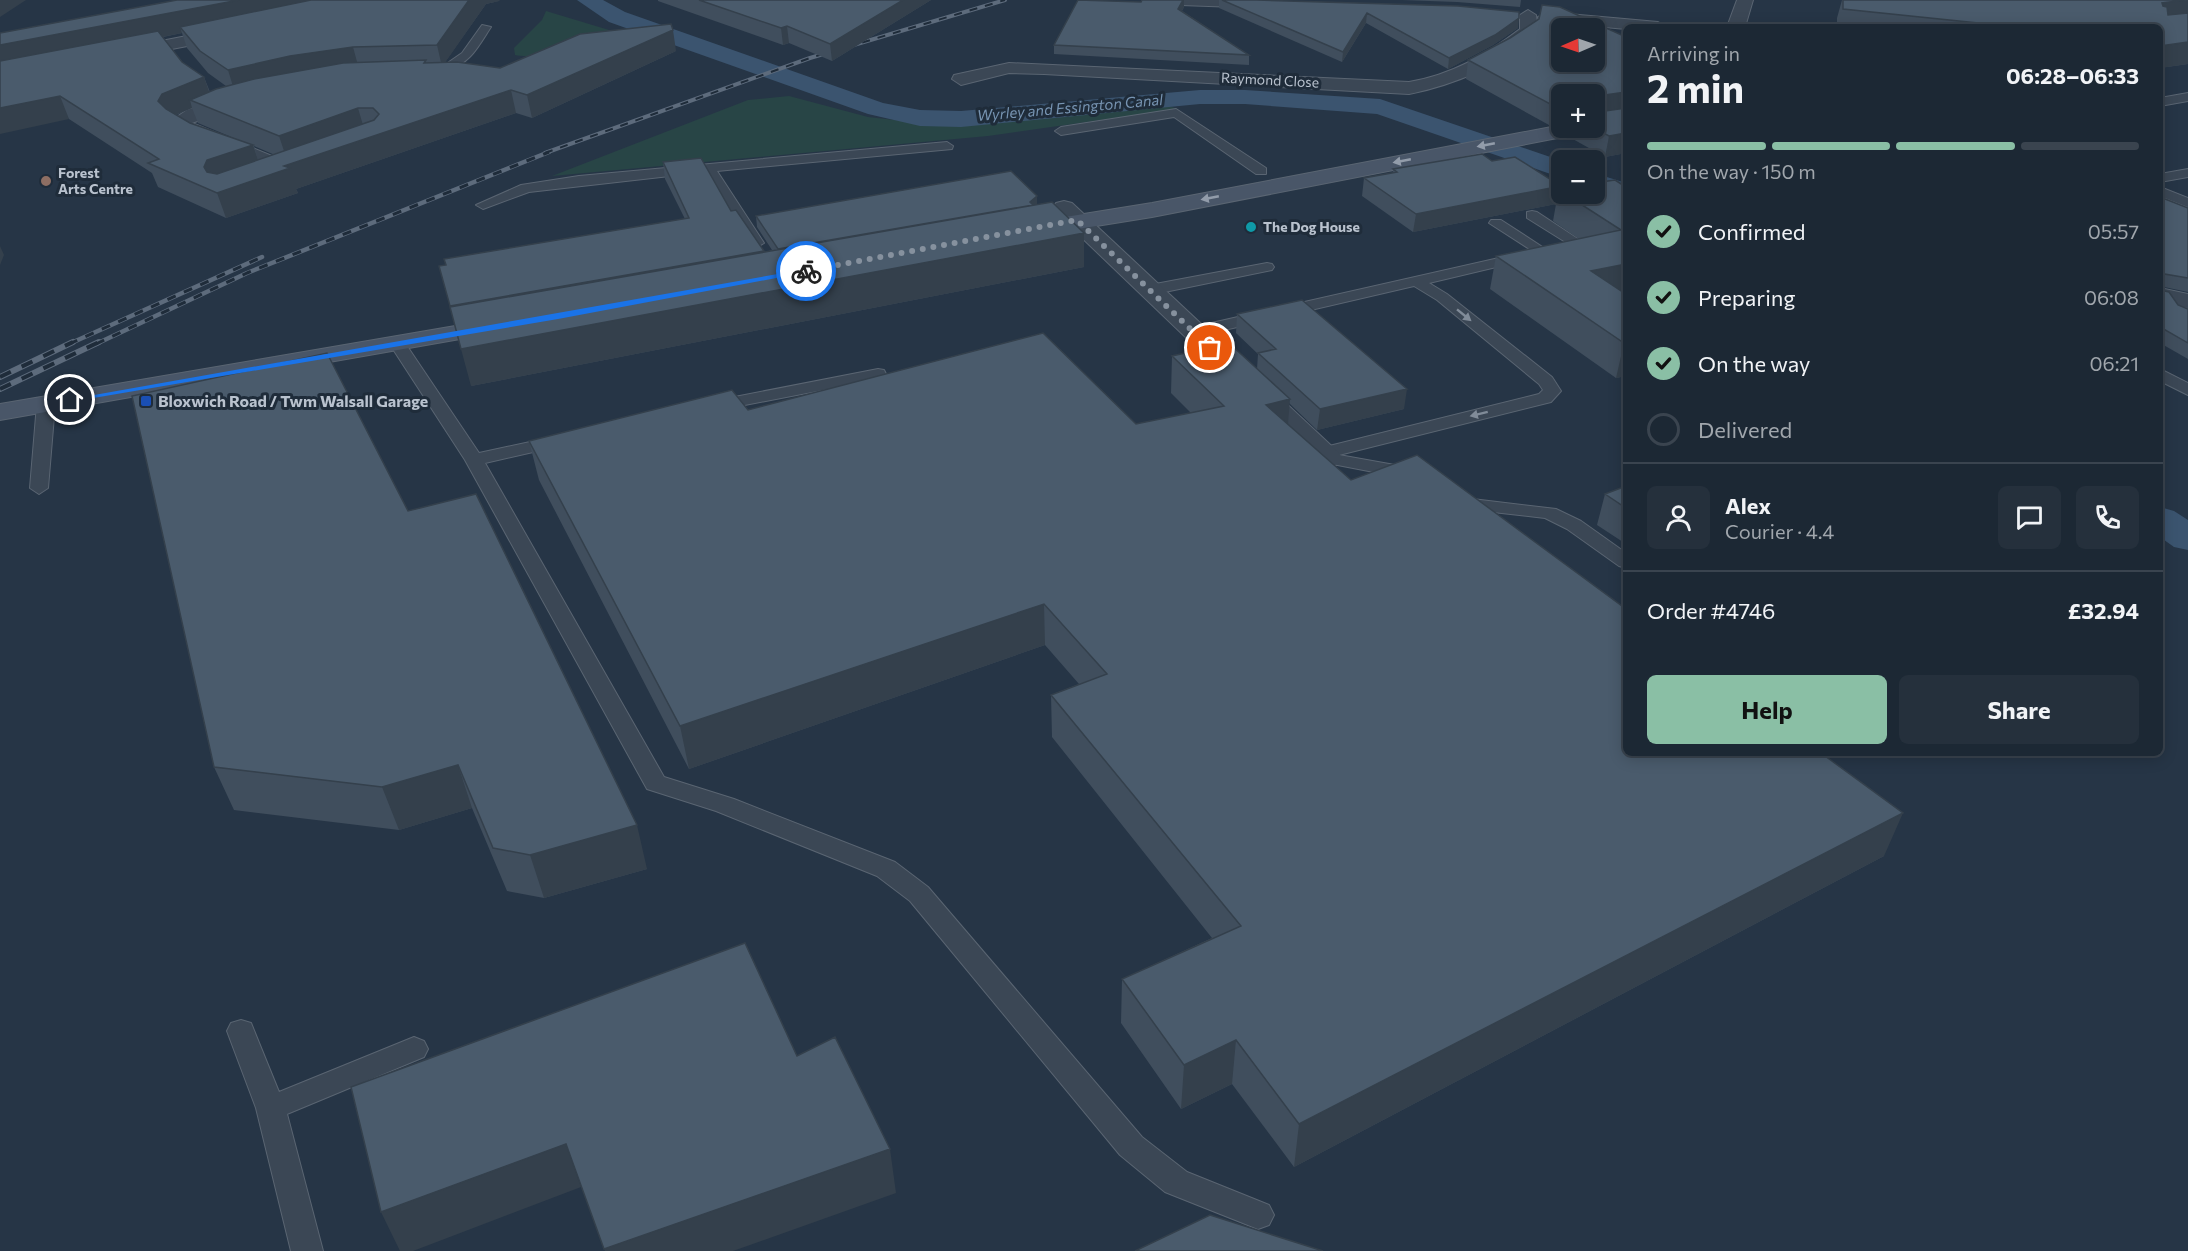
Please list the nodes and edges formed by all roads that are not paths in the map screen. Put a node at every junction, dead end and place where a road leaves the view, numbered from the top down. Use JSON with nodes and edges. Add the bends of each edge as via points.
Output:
{"nodes":[{"id":1,"x":1181,"y":0,"type":"edge"},
{"id":2,"x":1745,"y":0,"type":"edge"},
{"id":3,"x":1280,"y":4,"type":"edge"},
{"id":4,"x":1624,"y":24,"type":"edge"},
{"id":5,"x":1737,"y":24,"type":"edge"},
{"id":6,"x":486,"y":27,"type":"dead end"},
{"id":7,"x":249,"y":29,"type":"edge"},
{"id":8,"x":172,"y":44,"type":"junction"},
{"id":9,"x":103,"y":57,"type":"edge"},
{"id":10,"x":186,"y":61,"type":"edge"},
{"id":11,"x":449,"y":72,"type":"edge"},
{"id":12,"x":961,"y":80,"type":"dead end"},
{"id":13,"x":258,"y":94,"type":"edge"},
{"id":14,"x":2188,"y":97,"type":"edge"},
{"id":15,"x":2163,"y":101,"type":"edge"},
{"id":16,"x":1551,"y":119,"type":"edge"},
{"id":17,"x":1061,"y":131,"type":"dead end"},
{"id":18,"x":1551,"y":133,"type":"edge"},
{"id":19,"x":947,"y":146,"type":"dead end"},
{"id":20,"x":308,"y":161,"type":"edge"},
{"id":21,"x":708,"y":167,"type":"junction"},
{"id":22,"x":287,"y":169,"type":"junction"},
{"id":23,"x":1261,"y":171,"type":"junction"},
{"id":24,"x":2188,"y":173,"type":"edge"},
{"id":25,"x":2163,"y":177,"type":"edge"},
{"id":26,"x":256,"y":180,"type":"edge"},
{"id":27,"x":2163,"y":192,"type":"edge"},
{"id":28,"x":2188,"y":203,"type":"edge"},
{"id":29,"x":483,"y":205,"type":"dead end"},
{"id":30,"x":1071,"y":214,"type":"junction"},
{"id":31,"x":1532,"y":215,"type":"dead end"},
{"id":32,"x":1496,"y":223,"type":"dead end"},
{"id":33,"x":1006,"y":226,"type":"edge"},
{"id":34,"x":1542,"y":253,"type":"junction"},
{"id":35,"x":765,"y":254,"type":"edge"},
{"id":36,"x":1267,"y":267,"type":"dead end"},
{"id":37,"x":1416,"y":281,"type":"junction"},
{"id":38,"x":1150,"y":290,"type":"junction"},
{"id":39,"x":2172,"y":298,"type":"edge"},
{"id":40,"x":2188,"y":318,"type":"edge"},
{"id":41,"x":520,"y":319,"type":"edge"},
{"id":42,"x":1194,"y":333,"type":"junction"},
{"id":43,"x":397,"y":343,"type":"junction"},
{"id":44,"x":878,"y":374,"type":"edge"},
{"id":45,"x":2163,"y":376,"type":"edge"},
{"id":46,"x":2188,"y":390,"type":"edge"},
{"id":47,"x":46,"y":404,"type":"junction"},
{"id":48,"x":694,"y":410,"type":"edge"},
{"id":49,"x":2,"y":411,"type":"edge"},
{"id":50,"x":578,"y":436,"type":"edge"},
{"id":51,"x":1326,"y":455,"type":"junction"},
{"id":52,"x":474,"y":460,"type":"junction"},
{"id":53,"x":1428,"y":483,"type":"edge"},
{"id":54,"x":39,"y":488,"type":"dead end"},
{"id":55,"x":1446,"y":494,"type":"edge"},
{"id":56,"x":1464,"y":504,"type":"junction"},
{"id":57,"x":1492,"y":525,"type":"edge"},
{"id":58,"x":1623,"y":560,"type":"edge"},
{"id":59,"x":241,"y":1031,"type":"dead end"},
{"id":60,"x":414,"y":1050,"type":"dead end"},
{"id":61,"x":271,"y":1108,"type":"junction"},
{"id":62,"x":1258,"y":1215,"type":"dead end"},
{"id":63,"x":308,"y":1251,"type":"edge"}],
"edges":[{"from":1,"to":3,"type":"street"},
{"from":2,"to":5,"type":"street"},
{"from":4,"to":12,"type":"street","name":"Raymond Close","via":[[1522,15],[1529,32],[1498,55],[1451,79],[1409,88],[1009,68]]},
{"from":6,"to":11,"type":"lane"},
{"from":7,"to":8,"type":"street"},
{"from":8,"to":9,"type":"street"},
{"from":8,"to":10,"type":"street"},
{"from":13,"to":22,"type":"street","via":[[223,96],[178,123],[193,133]]},
{"from":14,"to":15,"type":"lane"},
{"from":16,"to":23,"type":"main road"},
{"from":17,"to":23,"type":"lane","via":[[1176,113]]},
{"from":18,"to":30,"type":"main road","one_way":true,"via":[[1152,210]]},
{"from":19,"to":21,"type":"lane"},
{"from":20,"to":22,"type":"street"},
{"from":21,"to":29,"type":"lane","via":[[526,188]]},
{"from":21,"to":35,"type":"lane"},
{"from":22,"to":26,"type":"street"},
{"from":23,"to":30,"type":"main road"},
{"from":24,"to":25,"type":"lane"},
{"from":27,"to":28,"type":"lane"},
{"from":30,"to":33,"type":"main road"},
{"from":30,"to":38,"type":"street"},
{"from":31,"to":34,"type":"lane","via":[[1580,245]]},
{"from":32,"to":34,"type":"lane"},
{"from":34,"to":37,"type":"lane"},
{"from":36,"to":38,"type":"lane"},
{"from":37,"to":42,"type":"lane"},
{"from":37,"to":51,"type":"lane","one_way":true,"via":[[1442,297],[1546,381],[1552,391],[1545,398]]},
{"from":38,"to":42,"type":"street"},
{"from":39,"to":40,"type":"lane","via":[[2180,314]]},
{"from":41,"to":43,"type":"main road"},
{"from":42,"to":51,"type":"street"},
{"from":43,"to":47,"type":"main road"},
{"from":43,"to":52,"type":"lane"},
{"from":44,"to":48,"type":"lane"},
{"from":45,"to":46,"type":"lane"},
{"from":47,"to":49,"type":"main road"},
{"from":47,"to":54,"type":"lane"},
{"from":50,"to":52,"type":"lane"},
{"from":51,"to":53,"type":"lane","via":[[1410,473]]},
{"from":52,"to":62,"type":"lane","via":[[655,783],[725,805],[886,869],[919,894],[1131,1146],[1176,1182]]},
{"from":55,"to":56,"type":"lane"},
{"from":56,"to":57,"type":"lane"},
{"from":56,"to":58,"type":"lane","via":[[1549,513],[1574,525]]},
{"from":59,"to":61,"type":"lane"},
{"from":60,"to":61,"type":"lane"},
{"from":61,"to":63,"type":"lane"}]}
